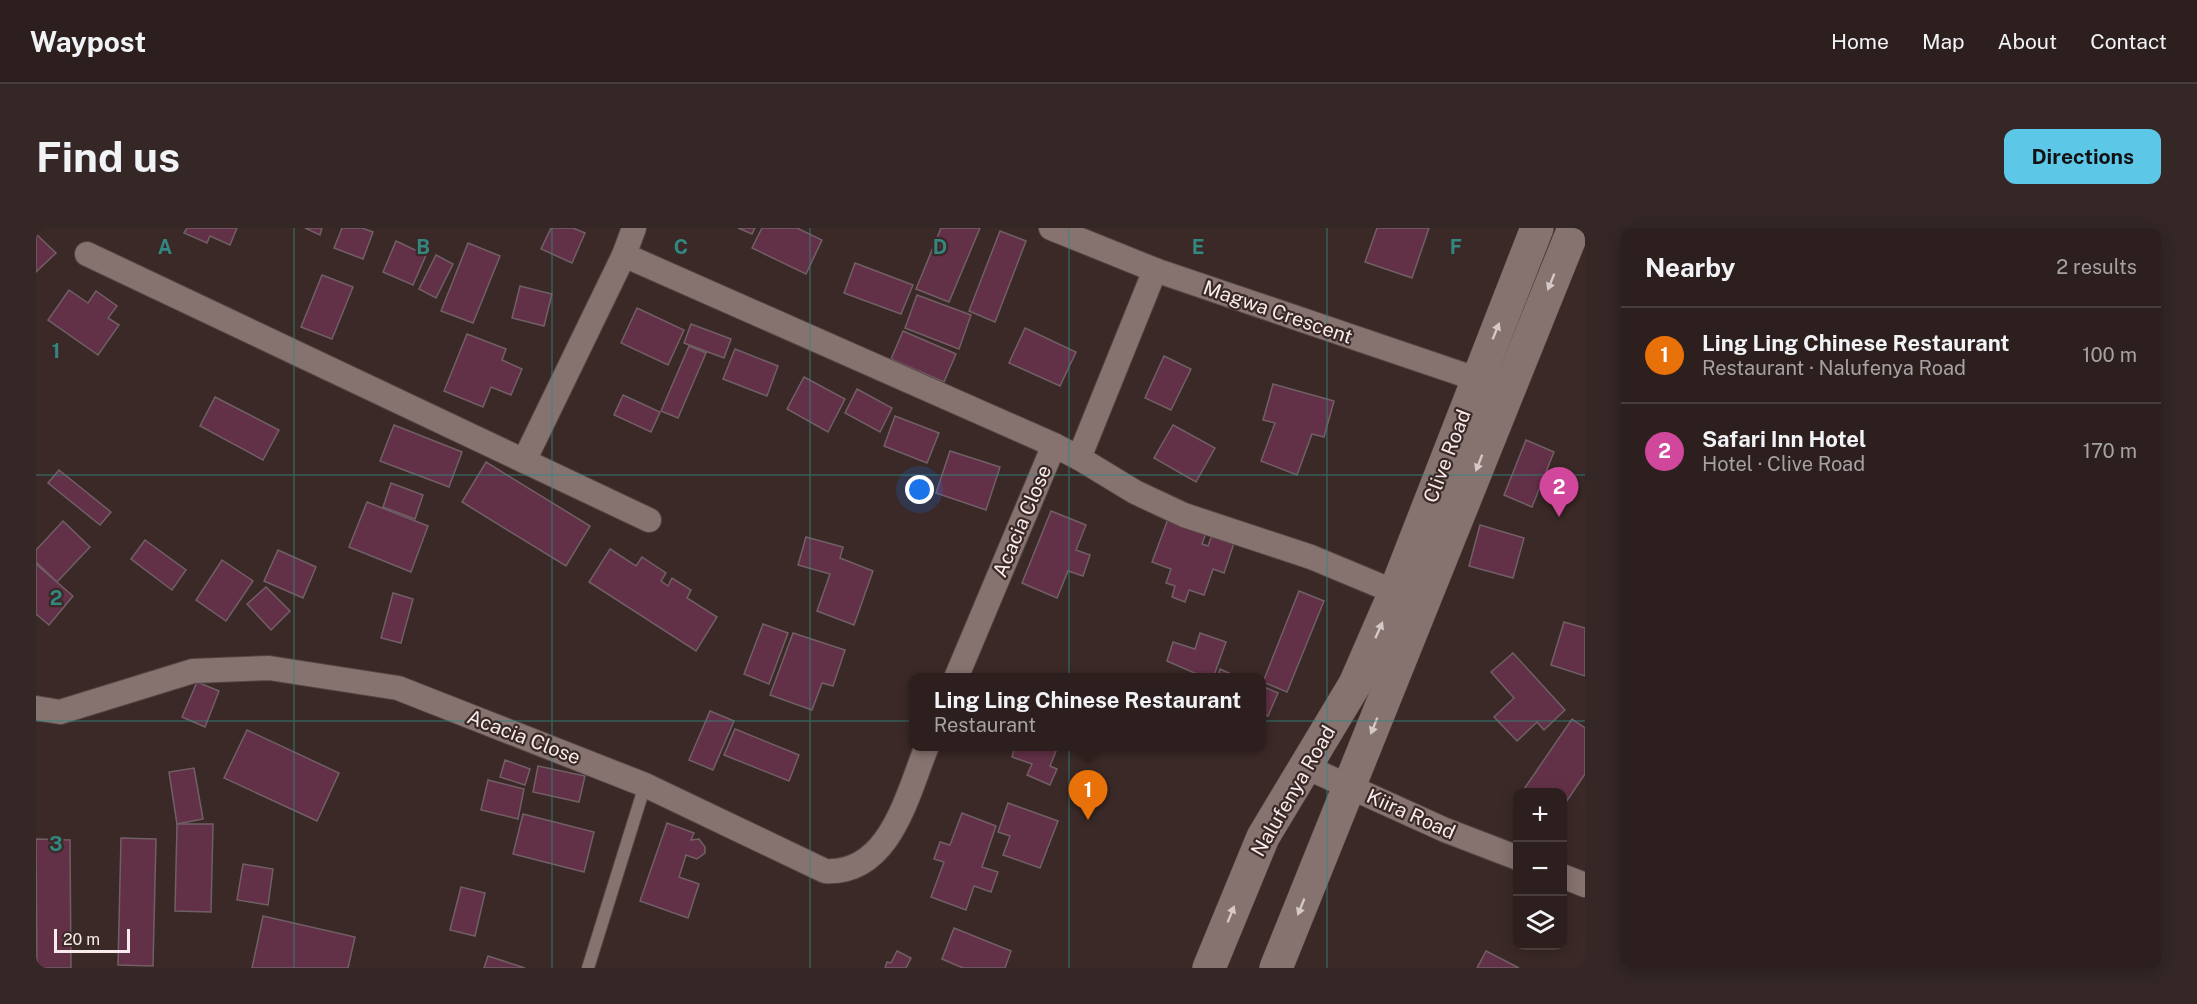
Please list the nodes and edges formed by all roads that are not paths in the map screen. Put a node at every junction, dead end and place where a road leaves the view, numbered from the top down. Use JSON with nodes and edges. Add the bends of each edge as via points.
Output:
{"nodes":[{"id":1,"x":634,"y":228,"type":"edge"},
{"id":2,"x":1051,"y":228,"type":"edge"},
{"id":3,"x":1537,"y":228,"type":"edge"},
{"id":4,"x":1574,"y":228,"type":"edge"},
{"id":5,"x":87,"y":254,"type":"dead end"},
{"id":6,"x":624,"y":255,"type":"junction"},
{"id":7,"x":1155,"y":270,"type":"junction"},
{"id":8,"x":1477,"y":379,"type":"junction"},
{"id":9,"x":1508,"y":390,"type":"junction"},
{"id":10,"x":1054,"y":445,"type":"junction"},
{"id":11,"x":1079,"y":458,"type":"junction"},
{"id":12,"x":524,"y":461,"type":"junction"},
{"id":13,"x":649,"y":520,"type":"dead end"},
{"id":14,"x":1395,"y":592,"type":"junction"},
{"id":15,"x":1397,"y":672,"type":"joint"},
{"id":16,"x":958,"y":673,"type":"edge"},
{"id":17,"x":1355,"y":684,"type":"joint"},
{"id":18,"x":36,"y":708,"type":"edge"},
{"id":19,"x":925,"y":751,"type":"edge"},
{"id":20,"x":1306,"y":767,"type":"junction"},
{"id":21,"x":645,"y":785,"type":"junction"},
{"id":22,"x":1350,"y":787,"type":"junction"},
{"id":23,"x":1513,"y":856,"type":"edge"},
{"id":24,"x":1567,"y":878,"type":"edge"},
{"id":25,"x":1585,"y":885,"type":"edge"},
{"id":26,"x":588,"y":968,"type":"edge"},
{"id":27,"x":1209,"y":968,"type":"edge"},
{"id":28,"x":1276,"y":968,"type":"edge"}],
"edges":[{"from":1,"to":6,"type":"street"},
{"from":2,"to":7,"type":"street","name":"Magwa Crescent"},
{"from":8,"to":3,"type":"street","name":"Clive Road","one_way":true},
{"from":4,"to":9,"type":"street","name":"Clive Road","one_way":true},
{"from":5,"to":12,"type":"street"},
{"from":6,"to":10,"type":"street"},
{"from":6,"to":12,"type":"street"},
{"from":7,"to":8,"type":"street","name":"Magwa Crescent"},
{"from":7,"to":11,"type":"street","name":"Acacia Close"},
{"from":8,"to":9,"type":"street","name":"Magwa Crescent"},
{"from":8,"to":14,"type":"street","name":"Clive Road"},
{"from":9,"to":15,"type":"street","name":"Clive Road","one_way":true},
{"from":10,"to":11,"type":"street","name":"Acacia Close"},
{"from":10,"to":16,"type":"street","name":"Acacia Close"},
{"from":11,"to":14,"type":"street","via":[[1135,492],[1184,515],[1311,557]]},
{"from":12,"to":13,"type":"street"},
{"from":17,"to":14,"type":"street","name":"Clive Road","one_way":true},
{"from":15,"to":22,"type":"street","name":"Nalufenya Road","one_way":true},
{"from":17,"to":20,"type":"street","name":"Nalufenya Road"},
{"from":18,"to":21,"type":"street","name":"Acacia Close","via":[[60,712],[193,671],[269,668],[398,688]]},
{"from":19,"to":21,"type":"street","name":"Acacia Close","via":[[893,829],[877,852],[862,865],[840,872],[825,871]]},
{"from":20,"to":22,"type":"street","name":"Kiira Road"},
{"from":27,"to":20,"type":"street","name":"Nalufenya Road","one_way":true,"via":[[1263,837]]},
{"from":21,"to":26,"type":"lane"},
{"from":22,"to":23,"type":"street","name":"Kiira Road"},
{"from":22,"to":28,"type":"street","name":"Nalufenya Road","one_way":true},
{"from":24,"to":25,"type":"street"}]}
